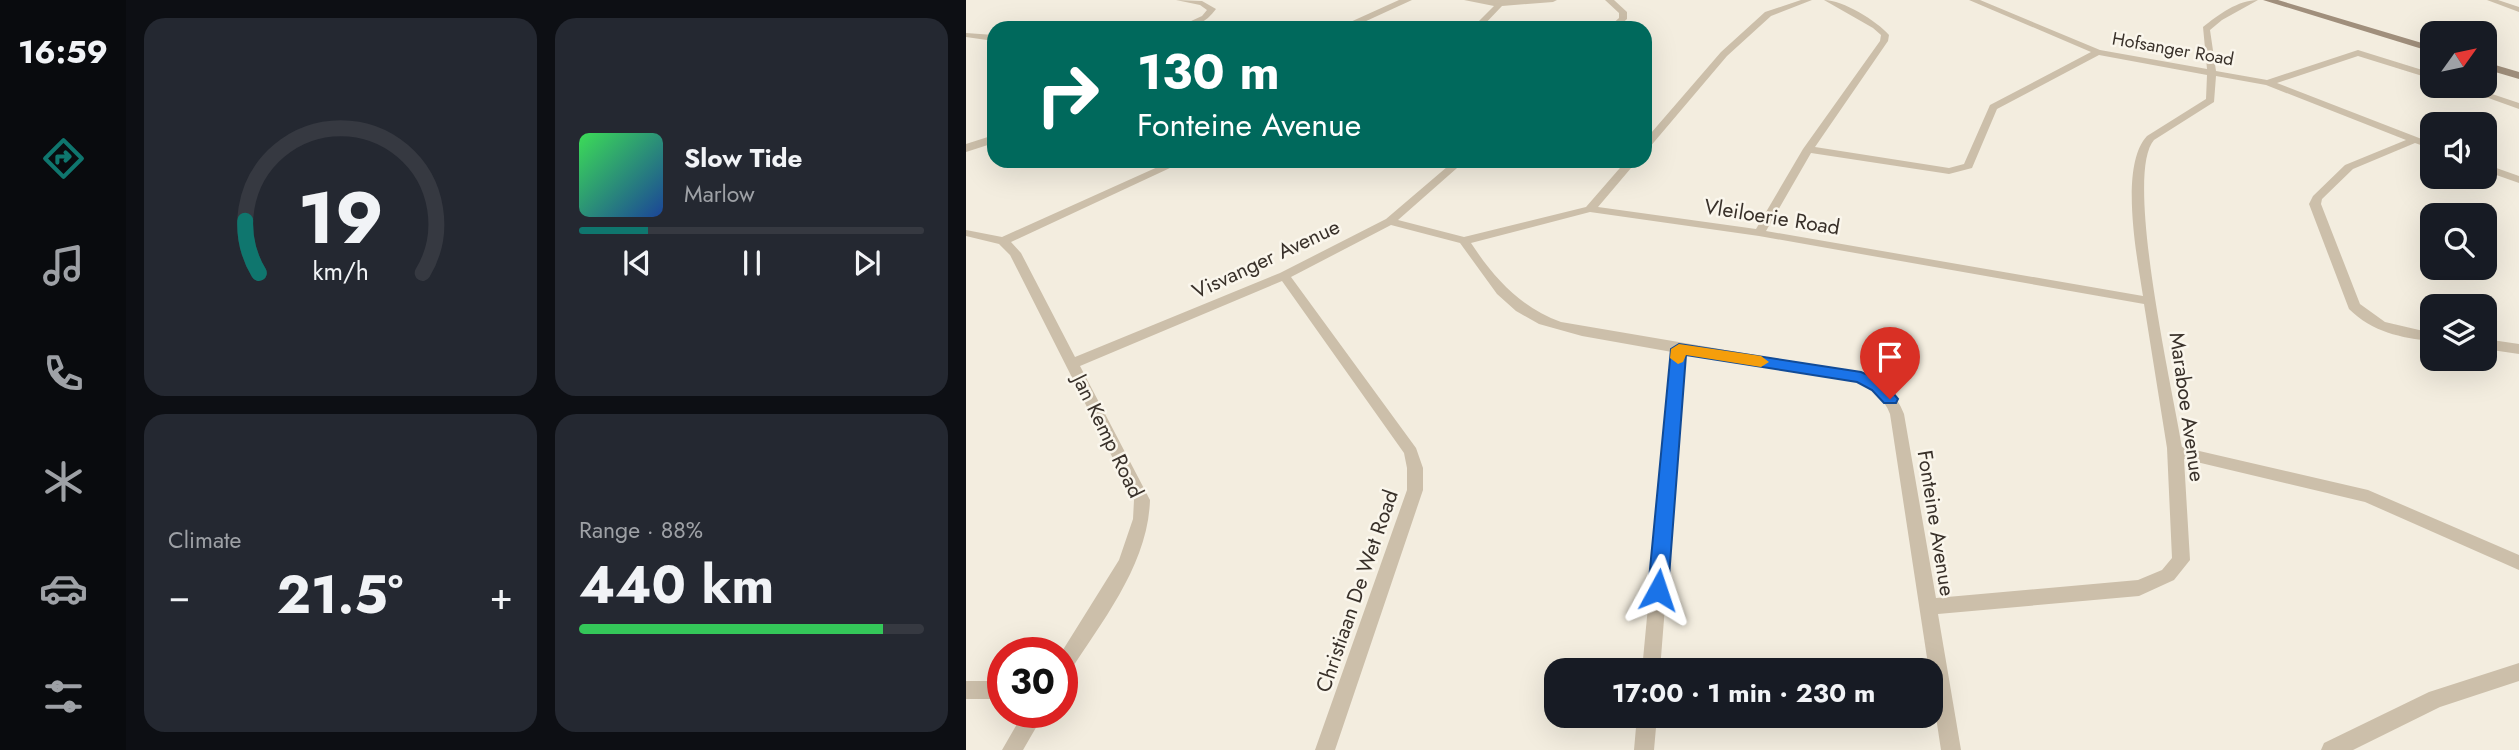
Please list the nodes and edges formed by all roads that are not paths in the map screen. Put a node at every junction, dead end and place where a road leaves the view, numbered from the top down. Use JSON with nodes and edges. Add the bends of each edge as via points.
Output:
{"nodes":[{"id":1,"x":1180,"y":0,"type":"edge"},
{"id":2,"x":1407,"y":0,"type":"edge"},
{"id":3,"x":1468,"y":0,"type":"edge"},
{"id":4,"x":1553,"y":0,"type":"edge"},
{"id":5,"x":1609,"y":0,"type":"edge"},
{"id":6,"x":1808,"y":0,"type":"edge"},
{"id":7,"x":1828,"y":0,"type":"edge"},
{"id":8,"x":1976,"y":0,"type":"edge"},
{"id":9,"x":2254,"y":0,"type":"edge"},
{"id":10,"x":2267,"y":0,"type":"edge"},
{"id":11,"x":2298,"y":0,"type":"edge"},
{"id":12,"x":2491,"y":0,"type":"edge"},
{"id":13,"x":1500,"y":4,"type":"junction"},
{"id":14,"x":2519,"y":10,"type":"edge"},
{"id":15,"x":1198,"y":21,"type":"edge"},
{"id":16,"x":1358,"y":21,"type":"edge"},
{"id":17,"x":1483,"y":21,"type":"edge"},
{"id":18,"x":1621,"y":21,"type":"edge"},
{"id":19,"x":966,"y":36,"type":"edge"},
{"id":20,"x":2207,"y":36,"type":"junction"},
{"id":21,"x":2420,"y":36,"type":"edge"},
{"id":22,"x":987,"y":38,"type":"edge"},
{"id":23,"x":2420,"y":46,"type":"edge"},
{"id":24,"x":2098,"y":52,"type":"junction"},
{"id":25,"x":2497,"y":60,"type":"edge"},
{"id":26,"x":2519,"y":66,"type":"edge"},
{"id":27,"x":2497,"y":69,"type":"edge"},
{"id":28,"x":2212,"y":72,"type":"junction"},
{"id":29,"x":2420,"y":72,"type":"edge"},
{"id":30,"x":2519,"y":76,"type":"edge"},
{"id":31,"x":2268,"y":83,"type":"junction"},
{"id":32,"x":2495,"y":98,"type":"edge"},
{"id":33,"x":2519,"y":106,"type":"edge"},
{"id":34,"x":1652,"y":138,"type":"edge"},
{"id":35,"x":2416,"y":139,"type":"junction"},
{"id":36,"x":987,"y":141,"type":"edge"},
{"id":37,"x":2420,"y":141,"type":"edge"},
{"id":38,"x":966,"y":148,"type":"edge"},
{"id":39,"x":1808,"y":149,"type":"junction"},
{"id":40,"x":1165,"y":168,"type":"edge"},
{"id":41,"x":1452,"y":168,"type":"edge"},
{"id":42,"x":1626,"y":168,"type":"edge"},
{"id":43,"x":2497,"y":172,"type":"edge"},
{"id":44,"x":2519,"y":180,"type":"edge"},
{"id":45,"x":1590,"y":209,"type":"junction"},
{"id":46,"x":1391,"y":221,"type":"junction"},
{"id":47,"x":966,"y":233,"type":"edge"},
{"id":48,"x":1759,"y":233,"type":"junction"},
{"id":49,"x":1003,"y":241,"type":"junction"},
{"id":50,"x":1464,"y":241,"type":"junction"},
{"id":51,"x":1283,"y":276,"type":"junction"},
{"id":52,"x":2150,"y":301,"type":"junction"},
{"id":53,"x":2420,"y":335,"type":"edge"},
{"id":54,"x":2497,"y":346,"type":"edge"},
{"id":55,"x":1679,"y":349,"type":"junction"},
{"id":56,"x":2519,"y":349,"type":"edge"},
{"id":57,"x":1072,"y":363,"type":"junction"},
{"id":58,"x":2175,"y":450,"type":"junction"},
{"id":59,"x":2519,"y":563,"type":"edge"},
{"id":60,"x":1928,"y":607,"type":"junction"},
{"id":61,"x":1078,"y":641,"type":"edge"},
{"id":62,"x":1652,"y":658,"type":"edge"},
{"id":63,"x":2519,"y":672,"type":"edge"},
{"id":64,"x":966,"y":690,"type":"edge"},
{"id":65,"x":987,"y":690,"type":"edge"},
{"id":66,"x":1025,"y":728,"type":"edge"},
{"id":67,"x":1646,"y":728,"type":"edge"},
{"id":68,"x":1012,"y":750,"type":"edge"},
{"id":69,"x":1325,"y":750,"type":"edge"},
{"id":70,"x":1644,"y":750,"type":"edge"},
{"id":71,"x":1951,"y":750,"type":"edge"},
{"id":72,"x":2331,"y":750,"type":"edge"}],
"edges":[{"from":1,"to":15,"type":"street","via":[[1212,9]]},
{"from":2,"to":16,"type":"street"},
{"from":3,"to":13,"type":"street"},
{"from":4,"to":13,"type":"street"},
{"from":5,"to":18,"type":"street","via":[[1623,12]]},
{"from":6,"to":34,"type":"street","via":[[1768,15],[1724,54]]},
{"from":7,"to":39,"type":"street","via":[[1876,26],[1885,39]]},
{"from":8,"to":24,"type":"street","name":"Hofsanger Road"},
{"from":9,"to":20,"type":"street","via":[[2219,18],[2206,29]]},
{"from":10,"to":20,"type":"street"},
{"from":10,"to":23,"type":"main road"},
{"from":11,"to":21,"type":"main road"},
{"from":12,"to":14,"type":"street"},
{"from":13,"to":17,"type":"street"},
{"from":19,"to":22,"type":"street"},
{"from":20,"to":28,"type":"street","name":"Maraboe Avenue"},
{"from":24,"to":28,"type":"street","name":"Hofsanger Road"},
{"from":24,"to":39,"type":"street","via":[[1993,107],[1968,166],[1962,169],[1949,171]]},
{"from":25,"to":26,"type":"main road"},
{"from":27,"to":30,"type":"main road"},
{"from":28,"to":31,"type":"street","name":"Hofsanger Road"},
{"from":28,"to":52,"type":"street","name":"Maraboe Avenue","via":[[2209,102],[2146,141],[2138,158],[2136,192]]},
{"from":29,"to":31,"type":"street","name":"Hofsanger Road","via":[[2354,54]]},
{"from":31,"to":35,"type":"street"},
{"from":32,"to":33,"type":"street"},
{"from":35,"to":37,"type":"street"},
{"from":35,"to":53,"type":"street","via":[[2349,167],[2315,204],[2354,306],[2364,318],[2389,330]]},
{"from":36,"to":38,"type":"street"},
{"from":39,"to":48,"type":"street"},
{"from":40,"to":49,"type":"street"},
{"from":41,"to":46,"type":"street","name":"Visvanger Avenue"},
{"from":42,"to":45,"type":"street"},
{"from":43,"to":44,"type":"street"},
{"from":45,"to":48,"type":"street","name":"Vleiloerie Road"},
{"from":45,"to":50,"type":"street","name":"Vleiloerie Road"},
{"from":46,"to":50,"type":"street","name":"Vleiloerie Road"},
{"from":46,"to":51,"type":"street","name":"Visvanger Avenue"},
{"from":47,"to":49,"type":"street"},
{"from":48,"to":52,"type":"street","name":"Vleiloerie Road"},
{"from":49,"to":57,"type":"street","name":"Jan Kemp Road","via":[[1015,253]]},
{"from":50,"to":55,"type":"street","name":"Fonteine Avenue","via":[[1485,275],[1541,319],[1579,331]]},
{"from":51,"to":57,"type":"street","name":"Visvanger Avenue"},
{"from":51,"to":69,"type":"street","name":"Christiaan De Wet Road","via":[[1411,452],[1415,468],[1415,490]]},
{"from":52,"to":58,"type":"street","name":"Maraboe Avenue"},
{"from":54,"to":56,"type":"street"},
{"from":55,"to":60,"type":"street","name":"Fonteine Avenue","via":[[1861,377],[1888,395],[1897,414]]},
{"from":55,"to":62,"type":"street"},
{"from":57,"to":61,"type":"street","name":"Jan Kemp Road","via":[[1138,488],[1143,513],[1127,562]]},
{"from":58,"to":59,"type":"street","via":[[2368,496]]},
{"from":58,"to":60,"type":"street","name":"Maraboe Avenue","via":[[2181,560],[2168,575],[2139,587]]},
{"from":60,"to":71,"type":"street","name":"Fonteine Avenue"},
{"from":63,"to":72,"type":"street","via":[[2436,699]]},
{"from":64,"to":65,"type":"street"},
{"from":66,"to":68,"type":"street"},
{"from":67,"to":70,"type":"street"}]}
